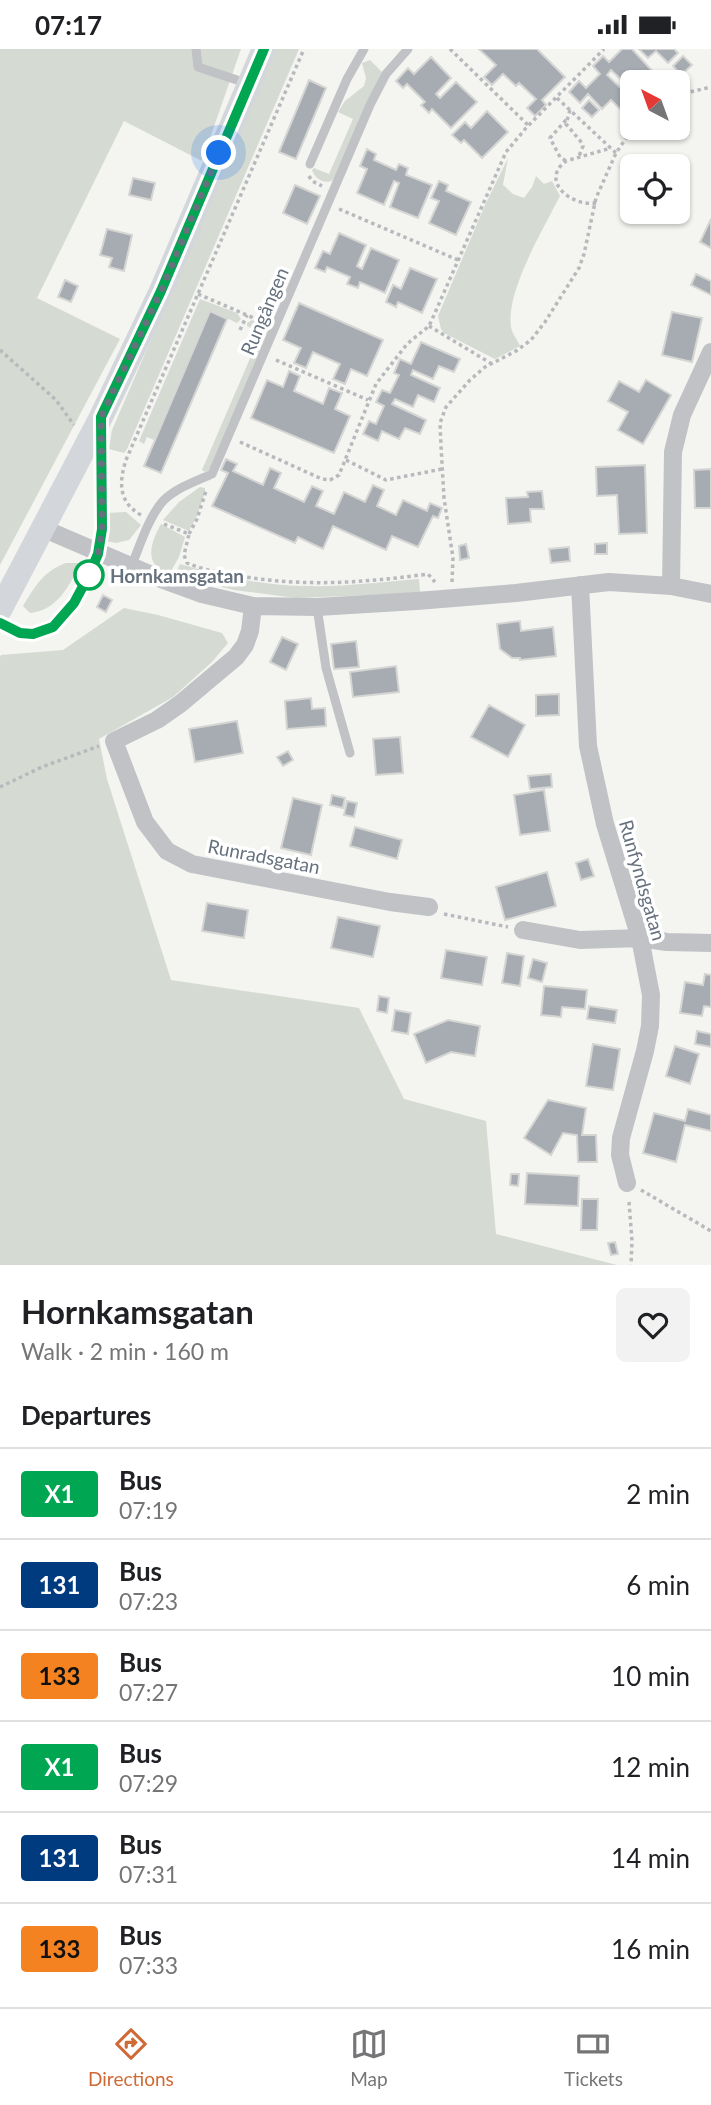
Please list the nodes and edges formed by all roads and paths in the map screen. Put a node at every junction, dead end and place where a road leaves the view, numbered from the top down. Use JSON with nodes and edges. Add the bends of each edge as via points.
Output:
{"nodes":[{"id":1,"x":196,"y":49,"type":"edge"},
{"id":2,"x":264,"y":49,"type":"edge"},
{"id":3,"x":364,"y":49,"type":"edge"},
{"id":4,"x":408,"y":49,"type":"edge"},
{"id":5,"x":450,"y":49,"type":"edge"},
{"id":6,"x":604,"y":49,"type":"edge"},
{"id":7,"x":248,"y":84,"type":"junction"},
{"id":8,"x":711,"y":87,"type":"edge"},
{"id":9,"x":690,"y":92,"type":"edge"},
{"id":10,"x":557,"y":98,"type":"junction"},
{"id":11,"x":570,"y":110,"type":"junction"},
{"id":12,"x":566,"y":121,"type":"junction"},
{"id":13,"x":529,"y":125,"type":"junction"},
{"id":14,"x":625,"y":140,"type":"edge"},
{"id":15,"x":611,"y":148,"type":"junction"},
{"id":16,"x":616,"y":153,"type":"junction"},
{"id":17,"x":578,"y":157,"type":"junction"},
{"id":18,"x":566,"y":161,"type":"junction"},
{"id":19,"x":310,"y":164,"type":"joint"},
{"id":20,"x":334,"y":188,"type":"junction"},
{"id":21,"x":596,"y":203,"type":"junction"},
{"id":22,"x":327,"y":205,"type":"junction"},
{"id":23,"x":458,"y":260,"type":"junction"},
{"id":24,"x":198,"y":294,"type":"dead end"},
{"id":25,"x":247,"y":315,"type":"junction"},
{"id":26,"x":429,"y":326,"type":"junction"},
{"id":27,"x":276,"y":327,"type":"junction"},
{"id":28,"x":240,"y":330,"type":"dead end"},
{"id":29,"x":0,"y":350,"type":"edge"},
{"id":30,"x":711,"y":352,"type":"edge"},
{"id":31,"x":264,"y":355,"type":"junction"},
{"id":32,"x":492,"y":364,"type":"junction"},
{"id":33,"x":369,"y":400,"type":"junction"},
{"id":34,"x":101,"y":417,"type":"junction"},
{"id":35,"x":70,"y":421,"type":"dead end"},
{"id":36,"x":229,"y":437,"type":"junction"},
{"id":37,"x":346,"y":460,"type":"junction"},
{"id":38,"x":442,"y":469,"type":"junction"},
{"id":39,"x":212,"y":474,"type":"junction"},
{"id":40,"x":42,"y":528,"type":"junction"},
{"id":41,"x":188,"y":534,"type":"dead end"},
{"id":42,"x":98,"y":554,"type":"junction"},
{"id":43,"x":131,"y":567,"type":"junction"},
{"id":44,"x":580,"y":585,"type":"junction"},
{"id":45,"x":671,"y":586,"type":"junction"},
{"id":46,"x":711,"y":594,"type":"edge"},
{"id":47,"x":452,"y":598,"type":"junction"},
{"id":48,"x":253,"y":606,"type":"junction"},
{"id":49,"x":317,"y":607,"type":"junction"},
{"id":50,"x":0,"y":610,"type":"edge"},
{"id":51,"x":0,"y":624,"type":"edge"},
{"id":52,"x":114,"y":741,"type":"junction"},
{"id":53,"x":350,"y":753,"type":"dead end"},
{"id":54,"x":0,"y":787,"type":"edge"},
{"id":55,"x":429,"y":907,"type":"joint"},
{"id":56,"x":523,"y":930,"type":"joint"},
{"id":57,"x":640,"y":939,"type":"junction"},
{"id":58,"x":711,"y":943,"type":"edge"},
{"id":59,"x":627,"y":1183,"type":"junction"},
{"id":60,"x":711,"y":1231,"type":"edge"},
{"id":61,"x":631,"y":1265,"type":"edge"}],
"edges":[{"from":1,"to":7,"type":"lane","via":[[198,67]]},
{"from":2,"to":7,"type":"street"},
{"from":3,"to":19,"type":"lane"},
{"from":4,"to":20,"type":"lane","name":"Rungången","via":[[381,84]]},
{"from":5,"to":13,"type":"path"},
{"from":6,"to":10,"type":"path"},
{"from":7,"to":34,"type":"street","via":[[161,291]]},
{"from":8,"to":9,"type":"path"},
{"from":10,"to":11,"type":"path"},
{"from":10,"to":13,"type":"path"},
{"from":11,"to":12,"type":"path"},
{"from":11,"to":15,"type":"path"},
{"from":12,"to":17,"type":"path","via":[[582,143]]},
{"from":12,"to":18,"type":"path","via":[[550,138]]},
{"from":13,"to":23,"type":"path","via":[[506,152]]},
{"from":14,"to":16,"type":"path"},
{"from":15,"to":16,"type":"path"},
{"from":15,"to":17,"type":"path"},
{"from":16,"to":21,"type":"path"},
{"from":17,"to":18,"type":"path"},
{"from":18,"to":21,"type":"path","via":[[556,174],[559,187],[578,203]]},
{"from":19,"to":20,"type":"path","via":[[312,181]]},
{"from":20,"to":22,"type":"lane","name":"Rungången"},
{"from":21,"to":32,"type":"path","via":[[584,254],[545,322],[531,340]]},
{"from":22,"to":23,"type":"path"},
{"from":22,"to":27,"type":"lane","name":"Rungången"},
{"from":23,"to":26,"type":"path"},
{"from":24,"to":25,"type":"path"},
{"from":25,"to":27,"type":"path"},
{"from":25,"to":28,"type":"path"},
{"from":26,"to":32,"type":"path"},
{"from":26,"to":33,"type":"path","via":[[390,364]]},
{"from":27,"to":31,"type":"lane","name":"Rungången"},
{"from":29,"to":35,"type":"path","via":[[56,400]]},
{"from":30,"to":45,"type":"street","via":[[682,415],[673,452]]},
{"from":31,"to":33,"type":"path"},
{"from":31,"to":36,"type":"lane","name":"Rungången"},
{"from":32,"to":38,"type":"path","via":[[446,407],[440,423]]},
{"from":33,"to":37,"type":"path"},
{"from":34,"to":40,"type":"street"},
{"from":34,"to":42,"type":"lane","via":[[103,489]]},
{"from":36,"to":37,"type":"path","via":[[322,479],[339,475]]},
{"from":36,"to":39,"type":"lane","name":"Rungången"},
{"from":37,"to":38,"type":"path","via":[[386,480]]},
{"from":38,"to":47,"type":"path","via":[[453,558]]},
{"from":39,"to":41,"type":"path"},
{"from":39,"to":43,"type":"lane","via":[[164,500]]},
{"from":40,"to":42,"type":"street"},
{"from":40,"to":50,"type":"street"},
{"from":42,"to":43,"type":"street"},
{"from":42,"to":51,"type":"lane","via":[[74,603],[53,627],[33,634]]},
{"from":43,"to":48,"type":"street","via":[[202,594]]},
{"from":44,"to":45,"type":"street"},
{"from":44,"to":47,"type":"street"},
{"from":44,"to":57,"type":"street","name":"Runfyndsgatan","via":[[588,746],[605,824]]},
{"from":45,"to":46,"type":"street"},
{"from":47,"to":49,"type":"street"},
{"from":48,"to":49,"type":"street"},
{"from":48,"to":52,"type":"street","via":[[250,631],[236,657],[164,715]]},
{"from":49,"to":53,"type":"lane","via":[[326,668]]},
{"from":52,"to":54,"type":"path"},
{"from":52,"to":55,"type":"street","name":"Runradsgatan","via":[[145,823],[167,851],[192,864]]},
{"from":55,"to":56,"type":"path","via":[[447,916]]},
{"from":56,"to":57,"type":"street","via":[[580,940]]},
{"from":57,"to":58,"type":"street"},
{"from":57,"to":59,"type":"street","name":"Runfyndsgatan","via":[[650,995],[650,1026],[621,1138]]},
{"from":59,"to":60,"type":"path"},
{"from":59,"to":61,"type":"path"}]}
